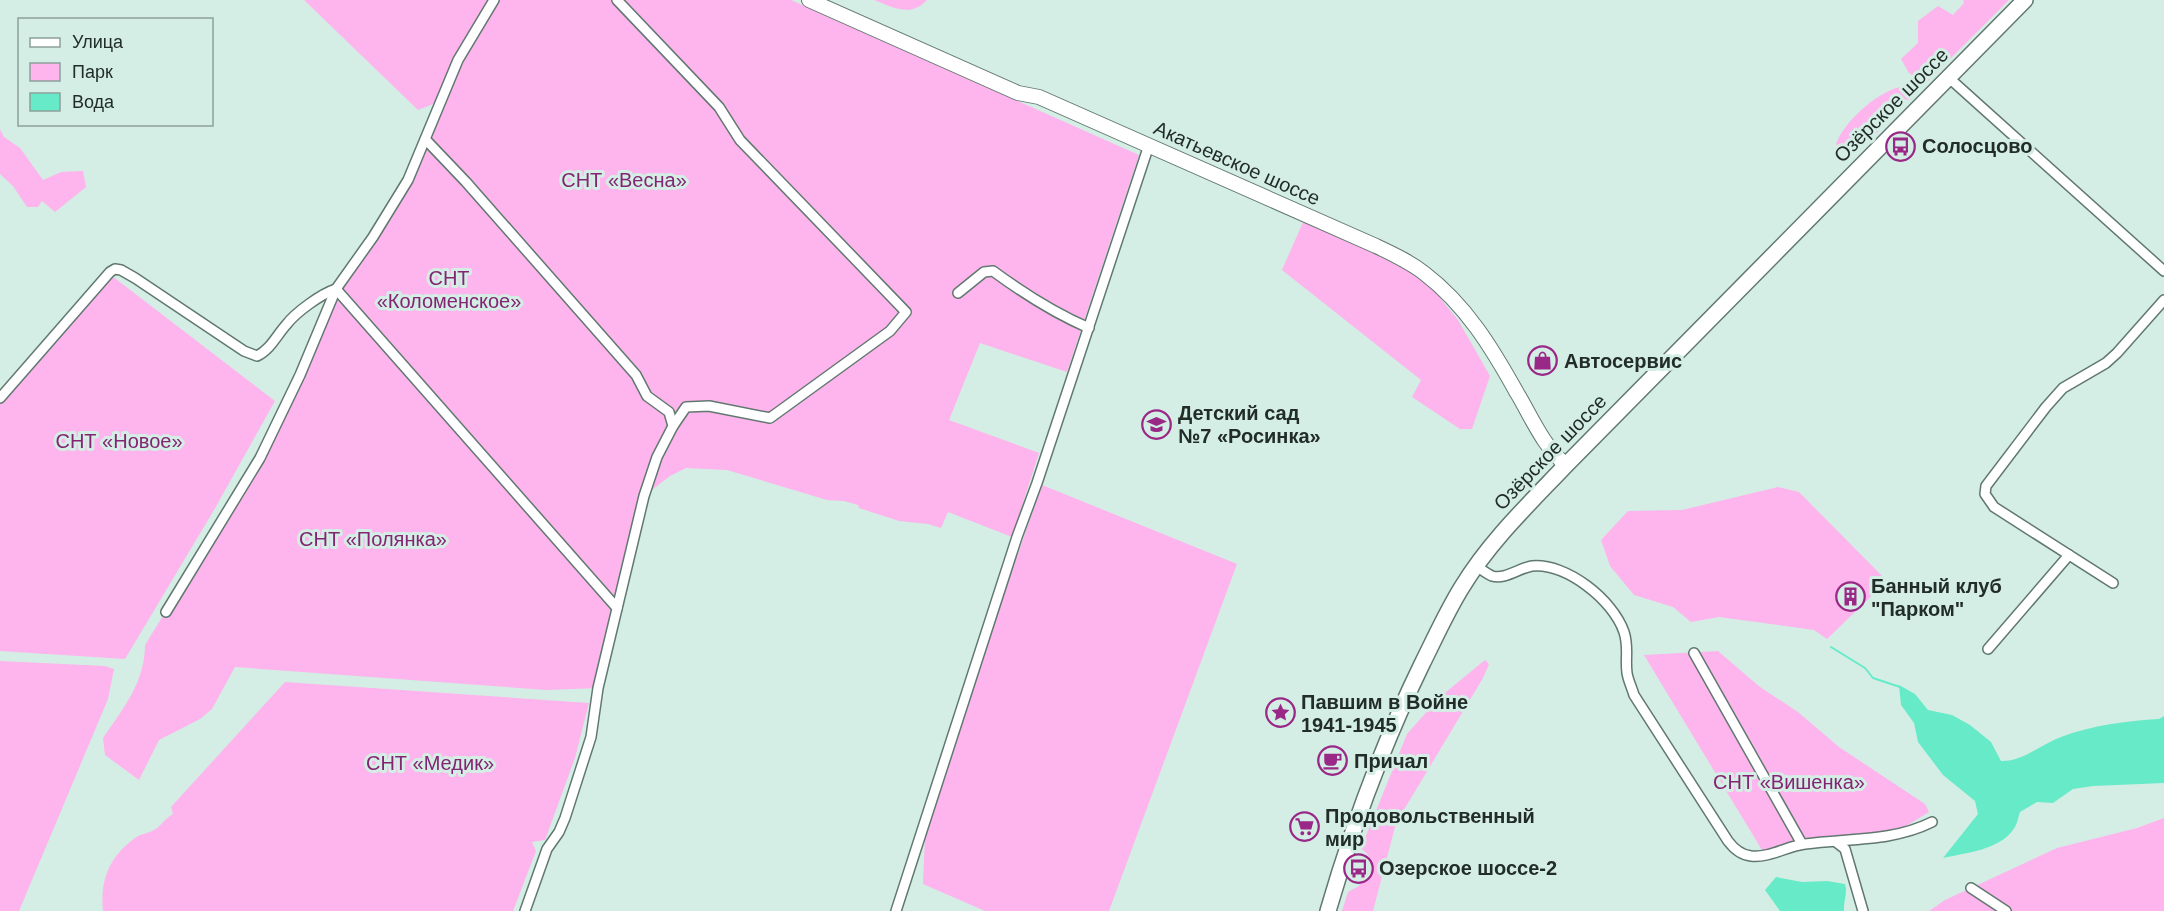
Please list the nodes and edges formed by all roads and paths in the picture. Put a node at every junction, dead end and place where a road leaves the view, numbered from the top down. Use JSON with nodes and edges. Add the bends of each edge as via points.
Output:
{"nodes":[{"id":1,"x":494,"y":0,"type":"edge"},
{"id":2,"x":617,"y":0,"type":"edge"},
{"id":3,"x":809,"y":0,"type":"edge"},
{"id":4,"x":2025,"y":0,"type":"edge"},
{"id":5,"x":1948,"y":77,"type":"junction"},
{"id":6,"x":426,"y":140,"type":"junction"},
{"id":7,"x":1149,"y":145,"type":"junction"},
{"id":8,"x":2164,"y":271,"type":"edge"},
{"id":9,"x":336,"y":289,"type":"junction"},
{"id":10,"x":958,"y":292,"type":"dead end"},
{"id":11,"x":2164,"y":300,"type":"edge"},
{"id":12,"x":1089,"y":328,"type":"junction"},
{"id":13,"x":0,"y":398,"type":"edge"},
{"id":14,"x":673,"y":426,"type":"junction"},
{"id":15,"x":1566,"y":465,"type":"junction"},
{"id":16,"x":2069,"y":555,"type":"junction"},
{"id":17,"x":1476,"y":566,"type":"junction"},
{"id":18,"x":2113,"y":583,"type":"dead end"},
{"id":19,"x":617,"y":608,"type":"junction"},
{"id":20,"x":166,"y":612,"type":"dead end"},
{"id":21,"x":1988,"y":649,"type":"dead end"},
{"id":22,"x":1694,"y":653,"type":"dead end"},
{"id":23,"x":1932,"y":822,"type":"dead end"},
{"id":24,"x":1836,"y":842,"type":"junction"},
{"id":25,"x":1802,"y":844,"type":"junction"},
{"id":26,"x":1971,"y":888,"type":"dead end"},
{"id":27,"x":525,"y":911,"type":"edge"},
{"id":28,"x":896,"y":911,"type":"edge"},
{"id":29,"x":1328,"y":911,"type":"edge"},
{"id":30,"x":1863,"y":911,"type":"edge"},
{"id":31,"x":2006,"y":911,"type":"edge"}],
"edges":[{"from":1,"to":6,"type":"street","via":[[458,60]]},
{"from":2,"to":14,"type":"street","via":[[719,107],[740,140],[906,312],[890,331],[770,418],[709,406],[686,407]]},
{"from":3,"to":7,"type":"main road","name":"Акатьевское шоссе","via":[[1018,93],[1039,98]]},
{"from":4,"to":5,"type":"main road","name":"Озёрское шоссе"},
{"from":5,"to":8,"type":"street"},
{"from":5,"to":15,"type":"main road","name":"Озёрское шоссе"},
{"from":6,"to":9,"type":"street","via":[[408,180]]},
{"from":6,"to":14,"type":"street","via":[[636,375],[646,396],[669,412]]},
{"from":7,"to":12,"type":"street"},
{"from":7,"to":15,"type":"main road","name":"Акатьевское шоссе","via":[[1376,246],[1423,272],[1455,299],[1471,319],[1548,448]]},
{"from":9,"to":13,"type":"street","via":[[326,292],[288,322],[265,352],[257,356],[115,269]]},
{"from":9,"to":19,"type":"street"},
{"from":9,"to":20,"type":"street","via":[[260,458]]},
{"from":10,"to":12,"type":"street","via":[[984,272],[993,271],[1029,298]]},
{"from":11,"to":16,"type":"street","via":[[2106,363],[2063,388],[1986,486],[1985,494],[1994,507]]},
{"from":12,"to":28,"type":"street","via":[[1018,532]]},
{"from":14,"to":19,"type":"street","via":[[644,496]]},
{"from":15,"to":17,"type":"main road","name":"Озёрское шоссе"},
{"from":16,"to":18,"type":"street"},
{"from":16,"to":21,"type":"street"},
{"from":17,"to":25,"type":"street","via":[[1493,576],[1544,566],[1563,572],[1608,603],[1624,632],[1627,672],[1634,695],[1728,841],[1743,854],[1753,856]]},
{"from":17,"to":29,"type":"main road","name":"Озёрское шоссе","via":[[1436,636],[1378,761]]},
{"from":19,"to":27,"type":"street","via":[[584,761],[565,818],[547,849]]},
{"from":22,"to":25,"type":"street"},
{"from":23,"to":24,"type":"street","via":[[1898,835]]},
{"from":24,"to":25,"type":"street"},
{"from":24,"to":30,"type":"street","via":[[1845,849]]},
{"from":26,"to":31,"type":"street"}]}
